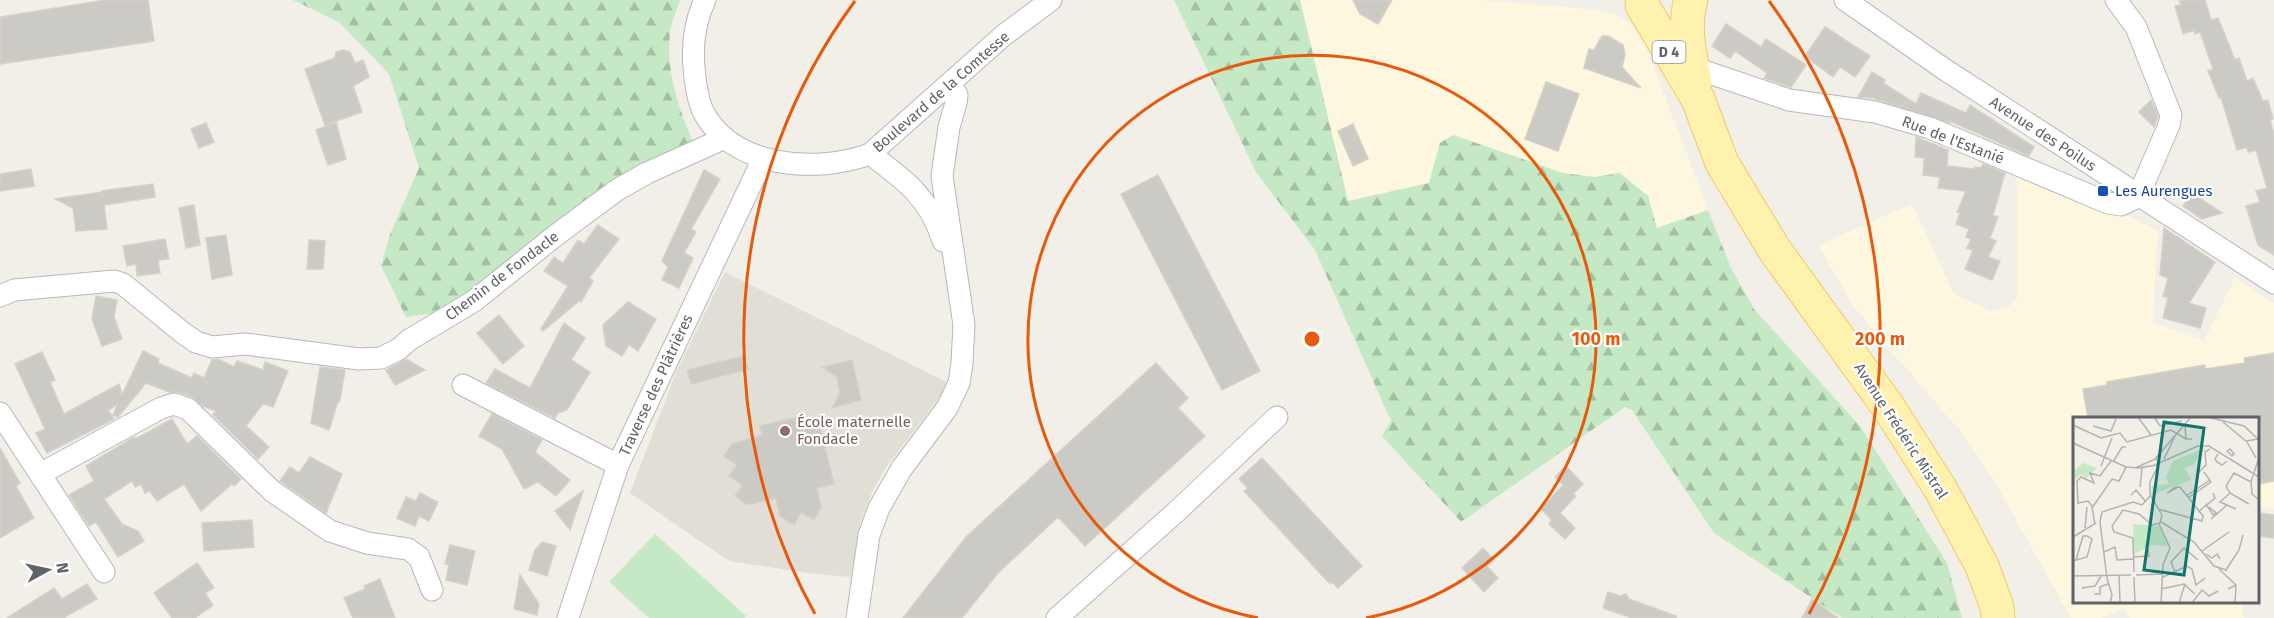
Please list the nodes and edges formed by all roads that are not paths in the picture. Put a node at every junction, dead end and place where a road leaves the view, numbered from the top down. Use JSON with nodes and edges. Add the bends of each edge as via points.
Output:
{"nodes":[{"id":1,"x":705,"y":0,"type":"edge"},
{"id":2,"x":1051,"y":0,"type":"edge"},
{"id":3,"x":1681,"y":0,"type":"edge"},
{"id":4,"x":1691,"y":0,"type":"edge"},
{"id":5,"x":1845,"y":0,"type":"edge"},
{"id":6,"x":2116,"y":0,"type":"edge"},
{"id":7,"x":1636,"y":2,"type":"edge"},
{"id":8,"x":1692,"y":67,"type":"junction"},
{"id":9,"x":950,"y":84,"type":"junction"},
{"id":10,"x":1698,"y":99,"type":"junction"},
{"id":11,"x":725,"y":138,"type":"junction"},
{"id":12,"x":870,"y":154,"type":"junction"},
{"id":13,"x":763,"y":159,"type":"junction"},
{"id":14,"x":2138,"y":197,"type":"junction"},
{"id":15,"x":2272,"y":281,"type":"edge"},
{"id":16,"x":957,"y":287,"type":"junction"},
{"id":17,"x":0,"y":296,"type":"edge"},
{"id":18,"x":463,"y":385,"type":"dead end"},
{"id":19,"x":0,"y":412,"type":"edge"},
{"id":20,"x":1277,"y":417,"type":"dead end"},
{"id":21,"x":618,"y":465,"type":"junction"},
{"id":22,"x":40,"y":474,"type":"junction"},
{"id":23,"x":104,"y":572,"type":"dead end"},
{"id":24,"x":432,"y":590,"type":"dead end"},
{"id":25,"x":568,"y":618,"type":"edge"},
{"id":26,"x":857,"y":618,"type":"edge"},
{"id":27,"x":1057,"y":618,"type":"edge"},
{"id":28,"x":1998,"y":618,"type":"edge"}],
"edges":[{"from":1,"to":11,"type":"street","name":"Boulevard de la Comtesse","via":[[695,32],[695,82],[701,107]]},
{"from":2,"to":9,"type":"street","name":"Boulevard de la Comtesse","via":[[1004,35]]},
{"from":3,"to":7,"type":"main road","via":[[1661,6]]},
{"from":4,"to":8,"type":"main road","name":"Avenue Frédéric Mistral","number":"D 4","via":[[1687,14]]},
{"from":5,"to":14,"type":"street","name":"Avenue des Poilus"},
{"from":6,"to":14,"type":"street","via":[[2136,27],[2170,115]]},
{"from":7,"to":10,"type":"main road","name":"Avenue Frédéric Mistral","number":"D 4"},
{"from":8,"to":10,"type":"main road","name":"Avenue Frédéric Mistral","number":"D 4"},
{"from":8,"to":14,"type":"street","name":"Rue de l'Estanié","via":[[1789,100],[1875,112],[1930,128],[2108,203],[2121,205]]},
{"from":9,"to":12,"type":"street","name":"Boulevard de la Comtesse"},
{"from":9,"to":16,"type":"street","via":[[957,95],[942,176]]},
{"from":10,"to":28,"type":"main road","name":"Avenue Frédéric Mistral","number":"D 4","via":[[1722,163],[1768,240],[1889,408],[1941,490],[1982,566]]},
{"from":11,"to":13,"type":"street","name":"Boulevard de la Comtesse"},
{"from":11,"to":17,"type":"street","name":"Chemin de Fondacle","via":[[617,190],[474,300],[381,358],[196,342],[114,281],[14,290]]},
{"from":12,"to":13,"type":"street","name":"Boulevard de la Comtesse","via":[[849,162],[827,164]]},
{"from":12,"to":16,"type":"street","via":[[917,191],[938,225]]},
{"from":13,"to":21,"type":"street","name":"Traverse des Plâtrières"},
{"from":14,"to":15,"type":"street","name":"Avenue des Poilus"},
{"from":16,"to":26,"type":"street","via":[[964,325],[959,383],[947,408],[902,468],[879,508],[869,535]]},
{"from":18,"to":21,"type":"street"},
{"from":19,"to":22,"type":"street"},
{"from":20,"to":27,"type":"street"},
{"from":21,"to":25,"type":"street","name":"Traverse des Plâtrières"},
{"from":22,"to":23,"type":"street"},
{"from":22,"to":24,"type":"street","via":[[174,404],[188,409],[272,491],[330,531],[367,543],[408,549],[419,557]]}]}
